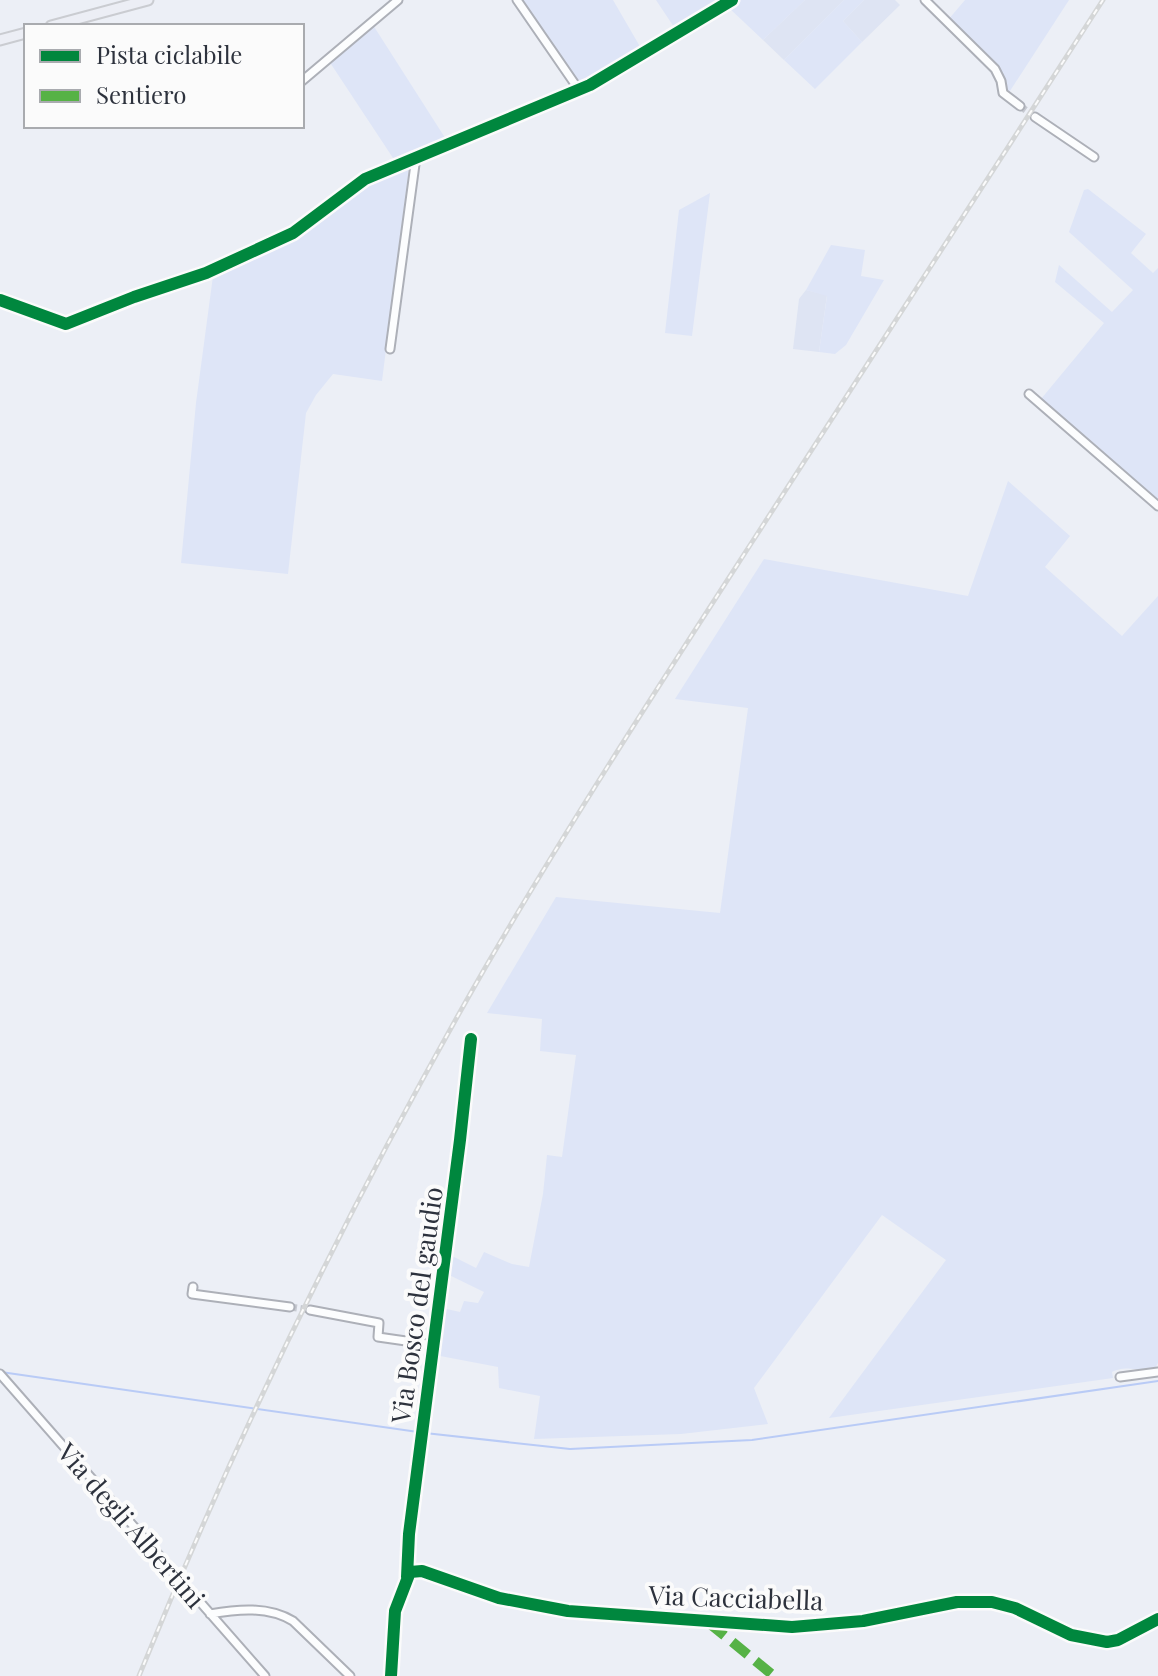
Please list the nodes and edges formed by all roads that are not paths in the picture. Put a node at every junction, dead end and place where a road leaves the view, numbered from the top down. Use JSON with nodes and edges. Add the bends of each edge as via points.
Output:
{"nodes":[{"id":1,"x":148,"y":0,"type":"edge"},
{"id":2,"x":398,"y":0,"type":"edge"},
{"id":3,"x":517,"y":0,"type":"edge"},
{"id":4,"x":732,"y":0,"type":"edge"},
{"id":5,"x":925,"y":0,"type":"edge"},
{"id":6,"x":58,"y":24,"type":"edge"},
{"id":7,"x":24,"y":34,"type":"edge"},
{"id":8,"x":0,"y":40,"type":"edge"},
{"id":9,"x":304,"y":79,"type":"edge"},
{"id":10,"x":579,"y":90,"type":"junction"},
{"id":11,"x":1020,"y":106,"type":"tunnel mouth"},
{"id":12,"x":1035,"y":117,"type":"tunnel mouth"},
{"id":13,"x":416,"y":157,"type":"junction"},
{"id":14,"x":1094,"y":157,"type":"dead end"},
{"id":15,"x":0,"y":300,"type":"edge"},
{"id":16,"x":390,"y":349,"type":"dead end"},
{"id":17,"x":1029,"y":394,"type":"dead end"},
{"id":18,"x":1158,"y":506,"type":"edge"},
{"id":19,"x":471,"y":1039,"type":"dead end"},
{"id":20,"x":193,"y":1287,"type":"dead end"},
{"id":21,"x":290,"y":1307,"type":"tunnel mouth"},
{"id":22,"x":310,"y":1310,"type":"tunnel mouth"},
{"id":23,"x":434,"y":1345,"type":"junction"},
{"id":24,"x":1158,"y":1372,"type":"edge"},
{"id":25,"x":1,"y":1376,"type":"edge"},
{"id":26,"x":1120,"y":1377,"type":"dead end"},
{"id":27,"x":407,"y":1577,"type":"junction"},
{"id":28,"x":210,"y":1614,"type":"junction"},
{"id":29,"x":1158,"y":1619,"type":"edge"},
{"id":30,"x":265,"y":1676,"type":"edge"},
{"id":31,"x":350,"y":1676,"type":"edge"},
{"id":32,"x":391,"y":1676,"type":"edge"}],
"edges":[{"from":1,"to":6,"type":"main road"},
{"from":2,"to":9,"type":"street"},
{"from":3,"to":10,"type":"street"},
{"from":4,"to":10,"type":"street"},
{"from":5,"to":11,"type":"street","via":[[995,69],[1003,93]]},
{"from":7,"to":8,"type":"main road"},
{"from":10,"to":13,"type":"street"},
{"from":12,"to":14,"type":"street"},
{"from":13,"to":15,"type":"street","via":[[348,190],[293,233],[206,273],[74,322],[59,324]]},
{"from":13,"to":16,"type":"street"},
{"from":17,"to":18,"type":"street"},
{"from":19,"to":23,"type":"street","name":"Via Bosco del gaudio"},
{"from":20,"to":21,"type":"street","via":[[192,1294]]},
{"from":22,"to":23,"type":"street","via":[[379,1323],[378,1337]]},
{"from":23,"to":27,"type":"street","name":"Via Bosco del gaudio"},
{"from":24,"to":26,"type":"street"},
{"from":25,"to":28,"type":"street","name":"Via degli Albertini"},
{"from":27,"to":29,"type":"street","name":"Via Cacciabella","via":[[422,1571],[499,1598],[568,1611],[792,1627],[863,1621],[957,1602],[992,1602],[1071,1635],[1107,1642]]},
{"from":27,"to":32,"type":"street","via":[[395,1611]]},
{"from":28,"to":30,"type":"street","name":"Via degli Albertini"},
{"from":28,"to":31,"type":"street","via":[[246,1609],[285,1616]]}]}
